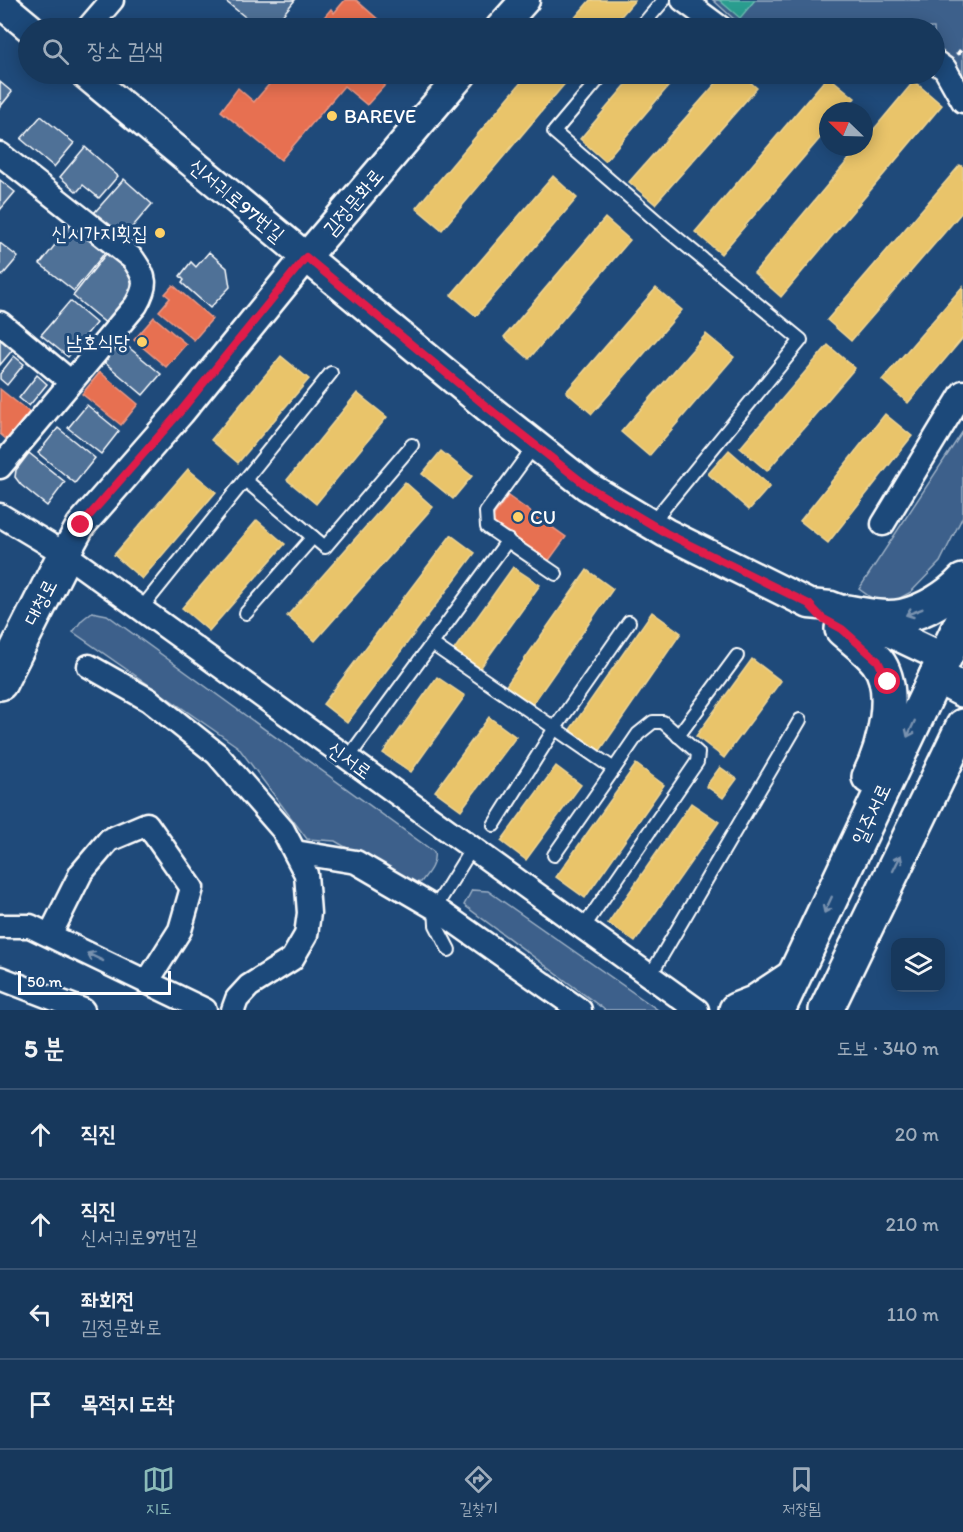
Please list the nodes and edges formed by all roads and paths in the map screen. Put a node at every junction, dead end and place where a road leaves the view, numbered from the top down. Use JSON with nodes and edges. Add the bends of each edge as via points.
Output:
{"nodes":[{"id":1,"x":112,"y":0,"type":"edge"},
{"id":2,"x":525,"y":0,"type":"edge"},
{"id":3,"x":664,"y":0,"type":"edge"},
{"id":4,"x":683,"y":0,"type":"edge"},
{"id":5,"x":0,"y":3,"type":"edge"},
{"id":6,"x":18,"y":18,"type":"edge"},
{"id":7,"x":97,"y":18,"type":"edge"},
{"id":8,"x":509,"y":18,"type":"edge"},
{"id":9,"x":649,"y":18,"type":"edge"},
{"id":10,"x":707,"y":18,"type":"edge"},
{"id":11,"x":945,"y":69,"type":"edge"},
{"id":12,"x":96,"y":84,"type":"edge"},
{"id":13,"x":453,"y":84,"type":"edge"},
{"id":14,"x":595,"y":84,"type":"edge"},
{"id":15,"x":963,"y":101,"type":"edge"},
{"id":16,"x":0,"y":154,"type":"edge"},
{"id":17,"x":306,"y":257,"type":"junction"},
{"id":18,"x":0,"y":323,"type":"edge"},
{"id":19,"x":331,"y":373,"type":"dead end"},
{"id":20,"x":71,"y":382,"type":"junction"},
{"id":21,"x":963,"y":392,"type":"edge"},
{"id":22,"x":412,"y":445,"type":"dead end"},
{"id":23,"x":535,"y":445,"type":"junction"},
{"id":24,"x":0,"y":467,"type":"edge"},
{"id":25,"x":244,"y":480,"type":"junction"},
{"id":26,"x":0,"y":515,"type":"edge"},
{"id":27,"x":651,"y":524,"type":"junction"},
{"id":28,"x":883,"y":524,"type":"dead end"},
{"id":29,"x":314,"y":537,"type":"junction"},
{"id":30,"x":508,"y":540,"type":"junction"},
{"id":31,"x":65,"y":554,"type":"junction"},
{"id":32,"x":556,"y":574,"type":"dead end"},
{"id":33,"x":963,"y":581,"type":"edge"},
{"id":34,"x":141,"y":609,"type":"junction"},
{"id":35,"x":246,"y":613,"type":"dead end"},
{"id":36,"x":963,"y":619,"type":"edge"},
{"id":37,"x":845,"y":620,"type":"junction"},
{"id":38,"x":629,"y":622,"type":"dead end"},
{"id":39,"x":432,"y":644,"type":"junction"},
{"id":40,"x":737,"y":656,"type":"dead end"},
{"id":41,"x":89,"y":666,"type":"dead end"},
{"id":42,"x":952,"y":673,"type":"edge"},
{"id":43,"x":0,"y":683,"type":"edge"},
{"id":44,"x":800,"y":720,"type":"dead end"},
{"id":45,"x":963,"y":726,"type":"edge"},
{"id":46,"x":555,"y":728,"type":"junction"},
{"id":47,"x":678,"y":736,"type":"junction"},
{"id":48,"x":348,"y":758,"type":"junction"},
{"id":49,"x":614,"y":769,"type":"junction"},
{"id":50,"x":494,"y":825,"type":"dead end"},
{"id":51,"x":472,"y":848,"type":"junction"},
{"id":52,"x":855,"y":848,"type":"junction"},
{"id":53,"x":295,"y":852,"type":"junction"},
{"id":54,"x":554,"y":855,"type":"dead end"},
{"id":55,"x":435,"y":908,"type":"junction"},
{"id":56,"x":0,"y":926,"type":"edge"},
{"id":57,"x":583,"y":928,"type":"junction"},
{"id":58,"x":50,"y":935,"type":"junction"},
{"id":59,"x":449,"y":950,"type":"dead end"},
{"id":60,"x":650,"y":976,"type":"junction"},
{"id":61,"x":794,"y":976,"type":"junction"},
{"id":62,"x":0,"y":978,"type":"edge"},
{"id":63,"x":147,"y":982,"type":"junction"},
{"id":64,"x":83,"y":1010,"type":"edge"},
{"id":65,"x":205,"y":1010,"type":"edge"},
{"id":66,"x":233,"y":1010,"type":"edge"},
{"id":67,"x":580,"y":1010,"type":"edge"},
{"id":68,"x":697,"y":1010,"type":"edge"},
{"id":69,"x":736,"y":1010,"type":"edge"},
{"id":70,"x":778,"y":1010,"type":"edge"},
{"id":71,"x":826,"y":1010,"type":"edge"}],
"edges":[{"from":1,"to":7,"type":"street"},
{"from":2,"to":8,"type":"street"},
{"from":3,"to":9,"type":"lane"},
{"from":4,"to":10,"type":"street"},
{"from":5,"to":6,"type":"street"},
{"from":11,"to":15,"type":"street"},
{"from":12,"to":17,"type":"street","name":"신서귀로97번길"},
{"from":13,"to":17,"type":"street","name":"김정문화로"},
{"from":14,"to":27,"type":"lane","via":[[554,132],[801,340]]},
{"from":16,"to":20,"type":"street","via":[[133,258],[144,280],[144,291],[136,305]]},
{"from":17,"to":23,"type":"street","name":"신서귀로97번길"},
{"from":17,"to":31,"type":"street","name":"김정문화로","via":[[180,412],[81,525]]},
{"from":18,"to":20,"type":"street"},
{"from":19,"to":25,"type":"lane"},
{"from":20,"to":24,"type":"street"},
{"from":21,"to":28,"type":"street"},
{"from":22,"to":29,"type":"lane","via":[[325,547]]},
{"from":23,"to":27,"type":"street","name":"신서귀로97번길","via":[[587,486]]},
{"from":23,"to":30,"type":"lane","via":[[486,512],[487,527]]},
{"from":25,"to":29,"type":"lane"},
{"from":25,"to":34,"type":"lane"},
{"from":26,"to":31,"type":"street","name":"신서로"},
{"from":27,"to":37,"type":"street","name":"신서귀로97번길","via":[[809,604],[822,618]]},
{"from":29,"to":35,"type":"lane"},
{"from":30,"to":32,"type":"lane"},
{"from":30,"to":39,"type":"lane"},
{"from":31,"to":34,"type":"street","name":"신서로"},
{"from":31,"to":43,"type":"main road","name":"대청로"},
{"from":33,"to":37,"type":"main road","one_way":true,"via":[[933,604],[902,616]]},
{"from":34,"to":48,"type":"street","name":"신서로"},
{"from":36,"to":42,"type":"main road","name":"일주서로"},
{"from":37,"to":42,"type":"street","name":"신서귀로97번길"},
{"from":37,"to":52,"type":"main road","via":[[878,661],[888,682],[888,718],[873,769],[854,807]]},
{"from":38,"to":46,"type":"lane"},
{"from":39,"to":46,"type":"lane"},
{"from":39,"to":48,"type":"lane"},
{"from":40,"to":47,"type":"lane"},
{"from":41,"to":53,"type":"street","via":[[149,700],[217,754],[283,830]]},
{"from":42,"to":52,"type":"main road","name":"일주서로","one_way":true},
{"from":44,"to":60,"type":"lane"},
{"from":71,"to":45,"type":"main road","one_way":true},
{"from":46,"to":49,"type":"lane"},
{"from":46,"to":50,"type":"lane"},
{"from":47,"to":49,"type":"lane","via":[[663,722],[653,722],[638,734]]},
{"from":47,"to":57,"type":"lane","via":[[698,753],[697,762]]},
{"from":48,"to":51,"type":"street","name":"신서로"},
{"from":49,"to":54,"type":"lane"},
{"from":51,"to":55,"type":"lane"},
{"from":51,"to":57,"type":"street","name":"신서로"},
{"from":52,"to":61,"type":"main road","name":"일주서로","one_way":true},
{"from":53,"to":55,"type":"street","via":[[356,862]]},
{"from":53,"to":66,"type":"street","via":[[306,874],[306,935],[292,959],[249,986]]},
{"from":55,"to":59,"type":"lane","via":[[436,926]]},
{"from":55,"to":67,"type":"street"},
{"from":56,"to":58,"type":"street","via":[[30,926]]},
{"from":57,"to":60,"type":"street","name":"신서로"},
{"from":63,"to":58,"type":"street","one_way":true},
{"from":58,"to":63,"type":"street","via":[[81,873],[109,840],[147,824],[192,888],[180,930]]},
{"from":60,"to":68,"type":"street","name":"신서로"},
{"from":61,"to":69,"type":"main road","via":[[754,1003]]},
{"from":61,"to":70,"type":"main road","name":"일주서로"},
{"from":62,"to":64,"type":"street"},
{"from":63,"to":65,"type":"street"}]}
